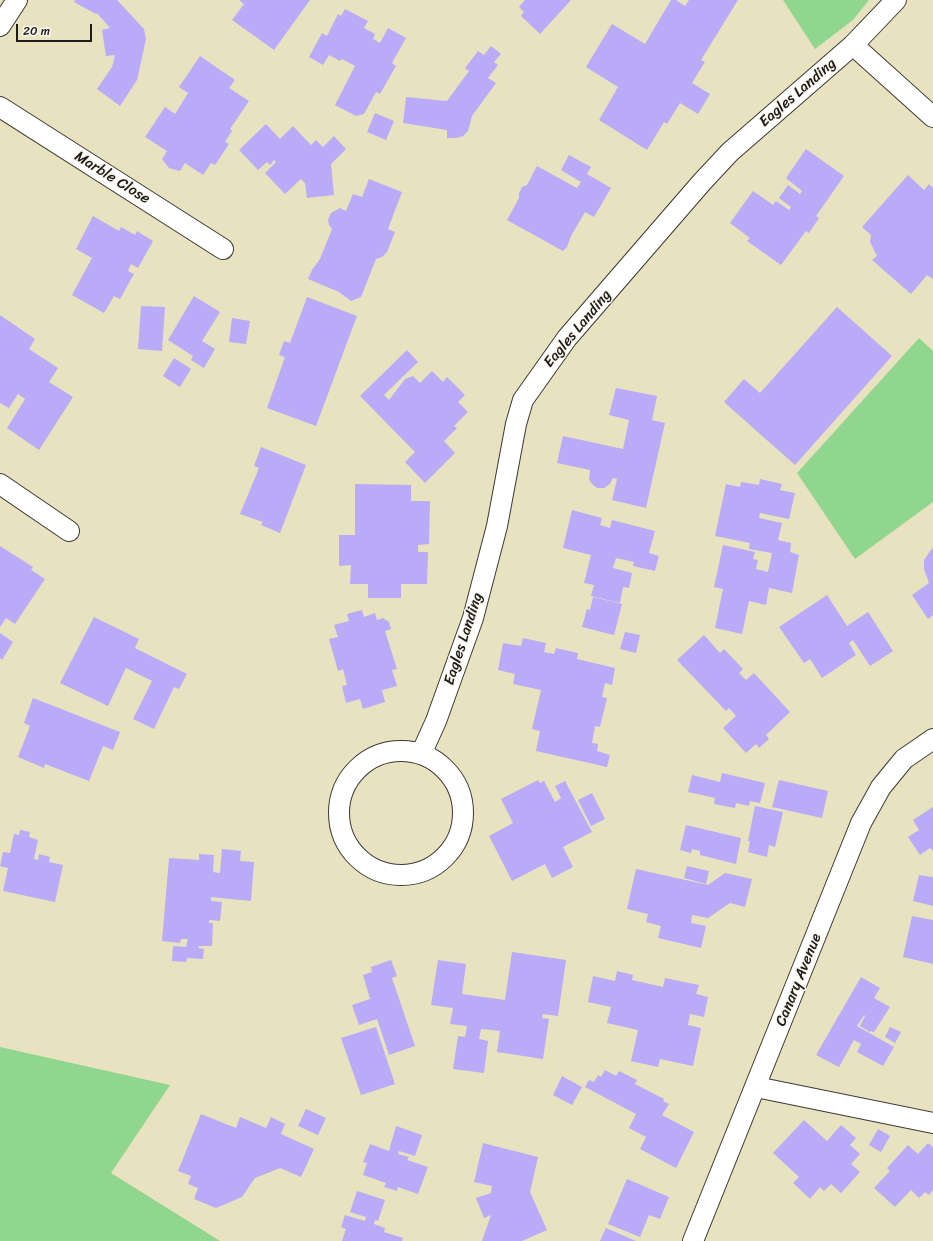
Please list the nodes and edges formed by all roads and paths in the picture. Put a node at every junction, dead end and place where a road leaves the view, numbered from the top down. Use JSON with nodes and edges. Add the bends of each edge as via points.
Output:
{"nodes":[{"id":1,"x":17,"y":0,"type":"edge"},
{"id":2,"x":896,"y":0,"type":"edge"},
{"id":3,"x":0,"y":26,"type":"edge"},
{"id":4,"x":853,"y":45,"type":"junction"},
{"id":5,"x":0,"y":108,"type":"edge"},
{"id":6,"x":933,"y":117,"type":"edge"},
{"id":7,"x":223,"y":249,"type":"dead end"},
{"id":8,"x":0,"y":484,"type":"edge"},
{"id":9,"x":69,"y":531,"type":"dead end"},
{"id":10,"x":933,"y":739,"type":"edge"},
{"id":11,"x":421,"y":754,"type":"junction"},
{"id":12,"x":756,"y":1087,"type":"junction"},
{"id":13,"x":933,"y":1122,"type":"edge"},
{"id":14,"x":693,"y":1241,"type":"edge"}],
"edges":[{"from":1,"to":3,"type":"street"},
{"from":2,"to":4,"type":"street","name":"Eagles Landing"},
{"from":4,"to":6,"type":"street"},
{"from":4,"to":11,"type":"street","name":"Eagles Landing","via":[[730,152],[702,182],[567,338],[523,400],[516,424],[497,526],[473,618],[439,715]]},
{"from":5,"to":7,"type":"street","name":"Marble Close"},
{"from":8,"to":9,"type":"street"},
{"from":10,"to":12,"type":"street","name":"Canary Avenue","via":[[904,759],[881,787],[861,823]]},
{"from":11,"to":11,"type":"street","via":[[437,762],[450,775],[459,790],[463,807],[462,825],[457,842],[447,856],[427,870],[398,876],[381,872],[365,864],[352,852],[343,836],[339,819],[340,801],[346,784],[356,770],[370,759],[386,752],[404,751]]},
{"from":12,"to":13,"type":"street"},
{"from":12,"to":14,"type":"street","name":"Canary Avenue"}]}
